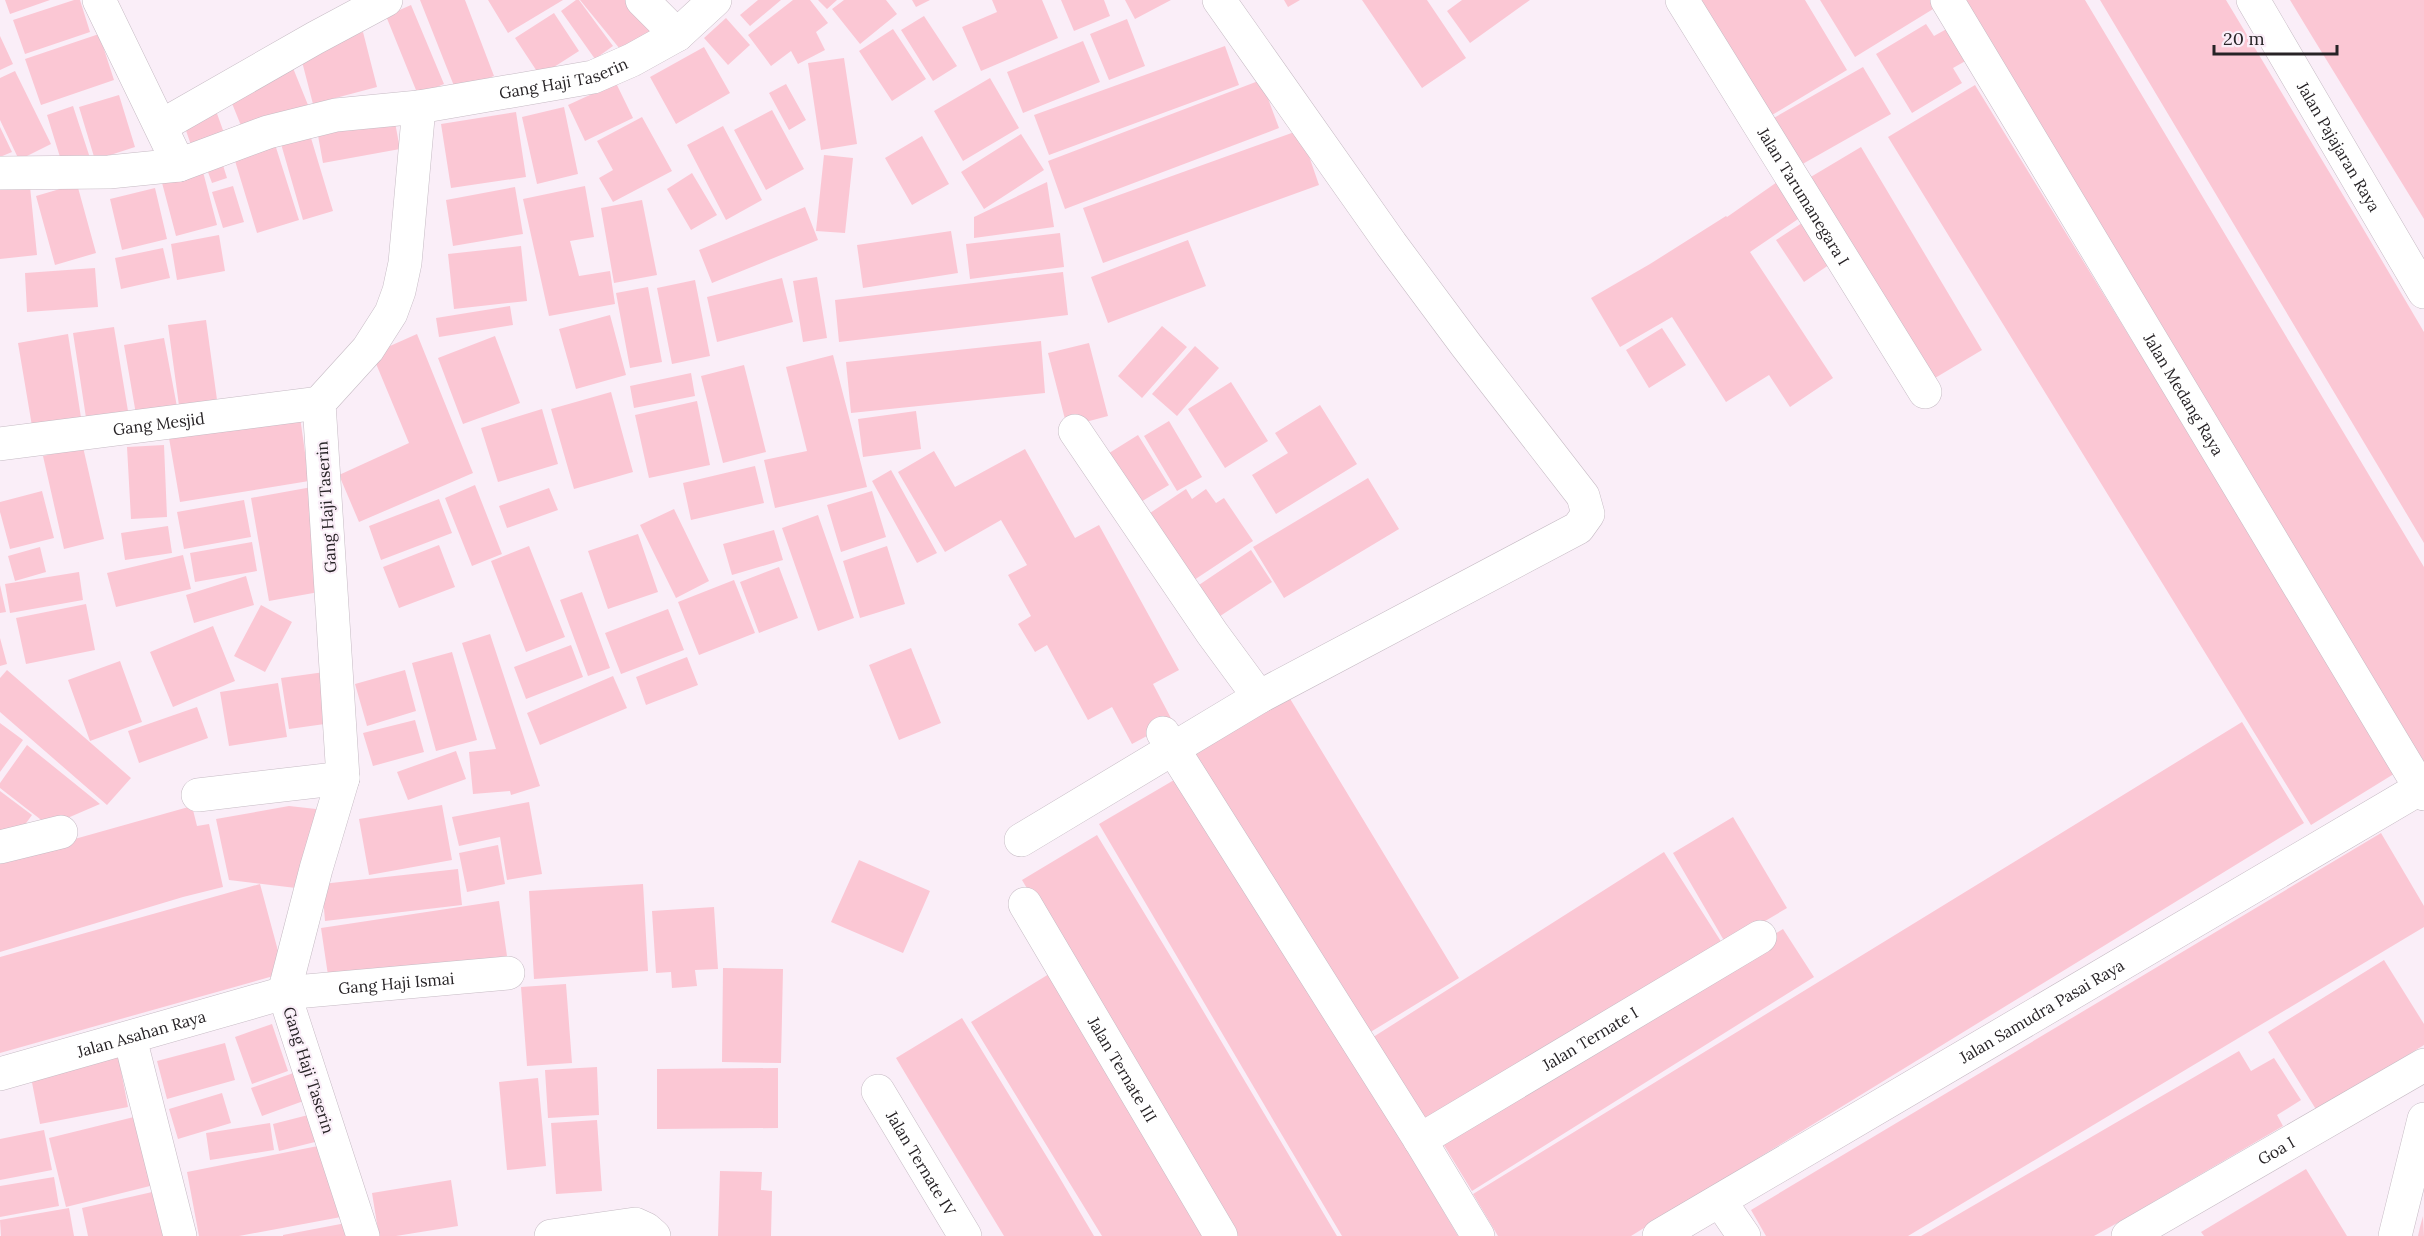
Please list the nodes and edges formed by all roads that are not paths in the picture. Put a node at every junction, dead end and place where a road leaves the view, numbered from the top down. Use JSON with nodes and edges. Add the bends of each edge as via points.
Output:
{"nodes":[{"id":1,"x":99,"y":0,"type":"edge"},
{"id":2,"x":386,"y":0,"type":"edge"},
{"id":3,"x":642,"y":0,"type":"edge"},
{"id":4,"x":715,"y":0,"type":"edge"},
{"id":5,"x":1219,"y":0,"type":"edge"},
{"id":6,"x":1682,"y":0,"type":"edge"},
{"id":7,"x":1947,"y":0,"type":"edge"},
{"id":8,"x":2253,"y":0,"type":"edge"},
{"id":9,"x":676,"y":35,"type":"junction"},
{"id":10,"x":419,"y":107,"type":"junction"},
{"id":11,"x":161,"y":126,"type":"junction"},
{"id":12,"x":179,"y":165,"type":"junction"},
{"id":13,"x":0,"y":173,"type":"edge"},
{"id":14,"x":2424,"y":292,"type":"edge"},
{"id":15,"x":1925,"y":392,"type":"dead end"},
{"id":16,"x":319,"y":403,"type":"junction"},
{"id":17,"x":1075,"y":431,"type":"dead end"},
{"id":18,"x":0,"y":444,"type":"edge"},
{"id":19,"x":1259,"y":697,"type":"junction"},
{"id":20,"x":1169,"y":741,"type":"junction"},
{"id":21,"x":343,"y":778,"type":"junction"},
{"id":22,"x":2423,"y":790,"type":"edge"},
{"id":23,"x":198,"y":795,"type":"dead end"},
{"id":24,"x":61,"y":832,"type":"dead end"},
{"id":25,"x":1021,"y":840,"type":"dead end"},
{"id":26,"x":0,"y":847,"type":"edge"},
{"id":27,"x":1025,"y":904,"type":"dead end"},
{"id":28,"x":1760,"y":937,"type":"dead end"},
{"id":29,"x":508,"y":974,"type":"dead end"},
{"id":30,"x":284,"y":993,"type":"junction"},
{"id":31,"x":130,"y":1038,"type":"junction"},
{"id":32,"x":2424,"y":1065,"type":"edge"},
{"id":33,"x":0,"y":1074,"type":"edge"},
{"id":34,"x":878,"y":1091,"type":"dead end"},
{"id":35,"x":2424,"y":1119,"type":"edge"},
{"id":36,"x":1420,"y":1140,"type":"junction"},
{"id":37,"x":1720,"y":1201,"type":"junction"},
{"id":38,"x":180,"y":1236,"type":"edge"},
{"id":39,"x":363,"y":1236,"type":"edge"},
{"id":40,"x":551,"y":1236,"type":"edge"},
{"id":41,"x":654,"y":1236,"type":"edge"},
{"id":42,"x":965,"y":1236,"type":"edge"},
{"id":43,"x":1221,"y":1236,"type":"edge"},
{"id":44,"x":1478,"y":1236,"type":"edge"},
{"id":45,"x":1659,"y":1236,"type":"edge"},
{"id":46,"x":1744,"y":1236,"type":"edge"},
{"id":47,"x":2128,"y":1236,"type":"edge"},
{"id":48,"x":2395,"y":1236,"type":"edge"}],
"edges":[{"from":1,"to":11,"type":"street"},
{"from":2,"to":11,"type":"street"},
{"from":3,"to":9,"type":"street"},
{"from":4,"to":9,"type":"street","name":"Gang Haji Taserin"},
{"from":5,"to":19,"type":"street","via":[[1377,225],[1582,496],[1588,514],[1578,528]]},
{"from":6,"to":15,"type":"street","name":"Jalan Tarumanegara I"},
{"from":7,"to":22,"type":"street","name":"Jalan Medang Raya"},
{"from":8,"to":14,"type":"street","name":"Jalan Pajajaran Raya"},
{"from":9,"to":10,"type":"street","name":"Gang Haji Taserin","via":[[593,77]]},
{"from":10,"to":12,"type":"street","name":"Gang Haji Taserin","via":[[336,115],[268,132]]},
{"from":10,"to":16,"type":"street","via":[[399,291],[369,350]]},
{"from":11,"to":12,"type":"street"},
{"from":12,"to":13,"type":"street","name":"Gang Haji Taserin","via":[[109,172]]},
{"from":16,"to":18,"type":"street","name":"Gang Mesjid"},
{"from":16,"to":21,"type":"street","name":"Gang Haji Taserin"},
{"from":17,"to":19,"type":"street"},
{"from":19,"to":20,"type":"street"},
{"from":20,"to":25,"type":"street"},
{"from":20,"to":36,"type":"street"},
{"from":21,"to":23,"type":"street"},
{"from":21,"to":30,"type":"street","name":"Gang Haji Taserin"},
{"from":22,"to":37,"type":"street","name":"Jalan Samudra Pasai Raya"},
{"from":24,"to":26,"type":"street"},
{"from":27,"to":43,"type":"street","name":"Jalan Ternate III"},
{"from":28,"to":36,"type":"street","name":"Jalan Ternate I"},
{"from":29,"to":30,"type":"street","name":"Gang Haji Ismai"},
{"from":30,"to":31,"type":"street","name":"Jalan Asahan Raya"},
{"from":30,"to":39,"type":"street","name":"Gang Haji Taserin"},
{"from":31,"to":33,"type":"street","name":"Jalan Asahan Raya"},
{"from":31,"to":38,"type":"street"},
{"from":32,"to":47,"type":"street","name":"Goa I"},
{"from":34,"to":42,"type":"street","name":"Jalan Ternate IV"},
{"from":35,"to":48,"type":"street"},
{"from":36,"to":44,"type":"street"},
{"from":37,"to":45,"type":"street","name":"Jalan Samudra Pasai Raya"},
{"from":37,"to":46,"type":"street"},
{"from":40,"to":41,"type":"street","via":[[635,1224]]}]}
